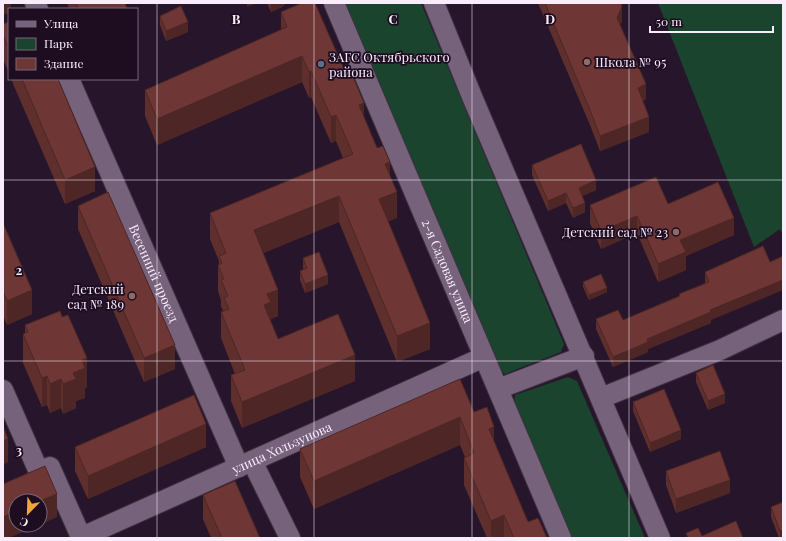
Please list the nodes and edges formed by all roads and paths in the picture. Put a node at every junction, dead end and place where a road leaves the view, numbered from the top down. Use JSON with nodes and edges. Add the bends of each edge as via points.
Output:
{"nodes":[{"id":1,"x":334,"y":3,"type":"edge"},
{"id":2,"x":434,"y":3,"type":"edge"},
{"id":3,"x":69,"y":80,"type":"edge"},
{"id":4,"x":783,"y":320,"type":"edge"},
{"id":5,"x":584,"y":356,"type":"junction"},
{"id":6,"x":484,"y":357,"type":"junction"},
{"id":7,"x":498,"y":389,"type":"junction"},
{"id":8,"x":3,"y":390,"type":"edge"},
{"id":9,"x":601,"y":398,"type":"junction"},
{"id":10,"x":245,"y":464,"type":"junction"},
{"id":11,"x":81,"y":538,"type":"edge"},
{"id":12,"x":290,"y":538,"type":"edge"},
{"id":13,"x":561,"y":538,"type":"edge"},
{"id":14,"x":660,"y":538,"type":"edge"}],
"edges":[{"from":1,"to":6,"type":"street","name":"2-я Садовая улица"},
{"from":2,"to":5,"type":"street"},
{"from":3,"to":10,"type":"street","name":"Весенний проезд"},
{"from":4,"to":9,"type":"street","via":[[720,350]]},
{"from":5,"to":7,"type":"street"},
{"from":5,"to":9,"type":"street"},
{"from":6,"to":7,"type":"street","name":"2-я Садовая улица"},
{"from":6,"to":10,"type":"street","name":"улица Хользунова"},
{"from":7,"to":13,"type":"street","name":"2-я Садовая улица"},
{"from":8,"to":11,"type":"street","via":[[39,472],[50,468]]},
{"from":9,"to":14,"type":"street"},
{"from":10,"to":11,"type":"street","name":"улица Хользунова"},
{"from":10,"to":12,"type":"street","name":"Весенний проезд"}]}
